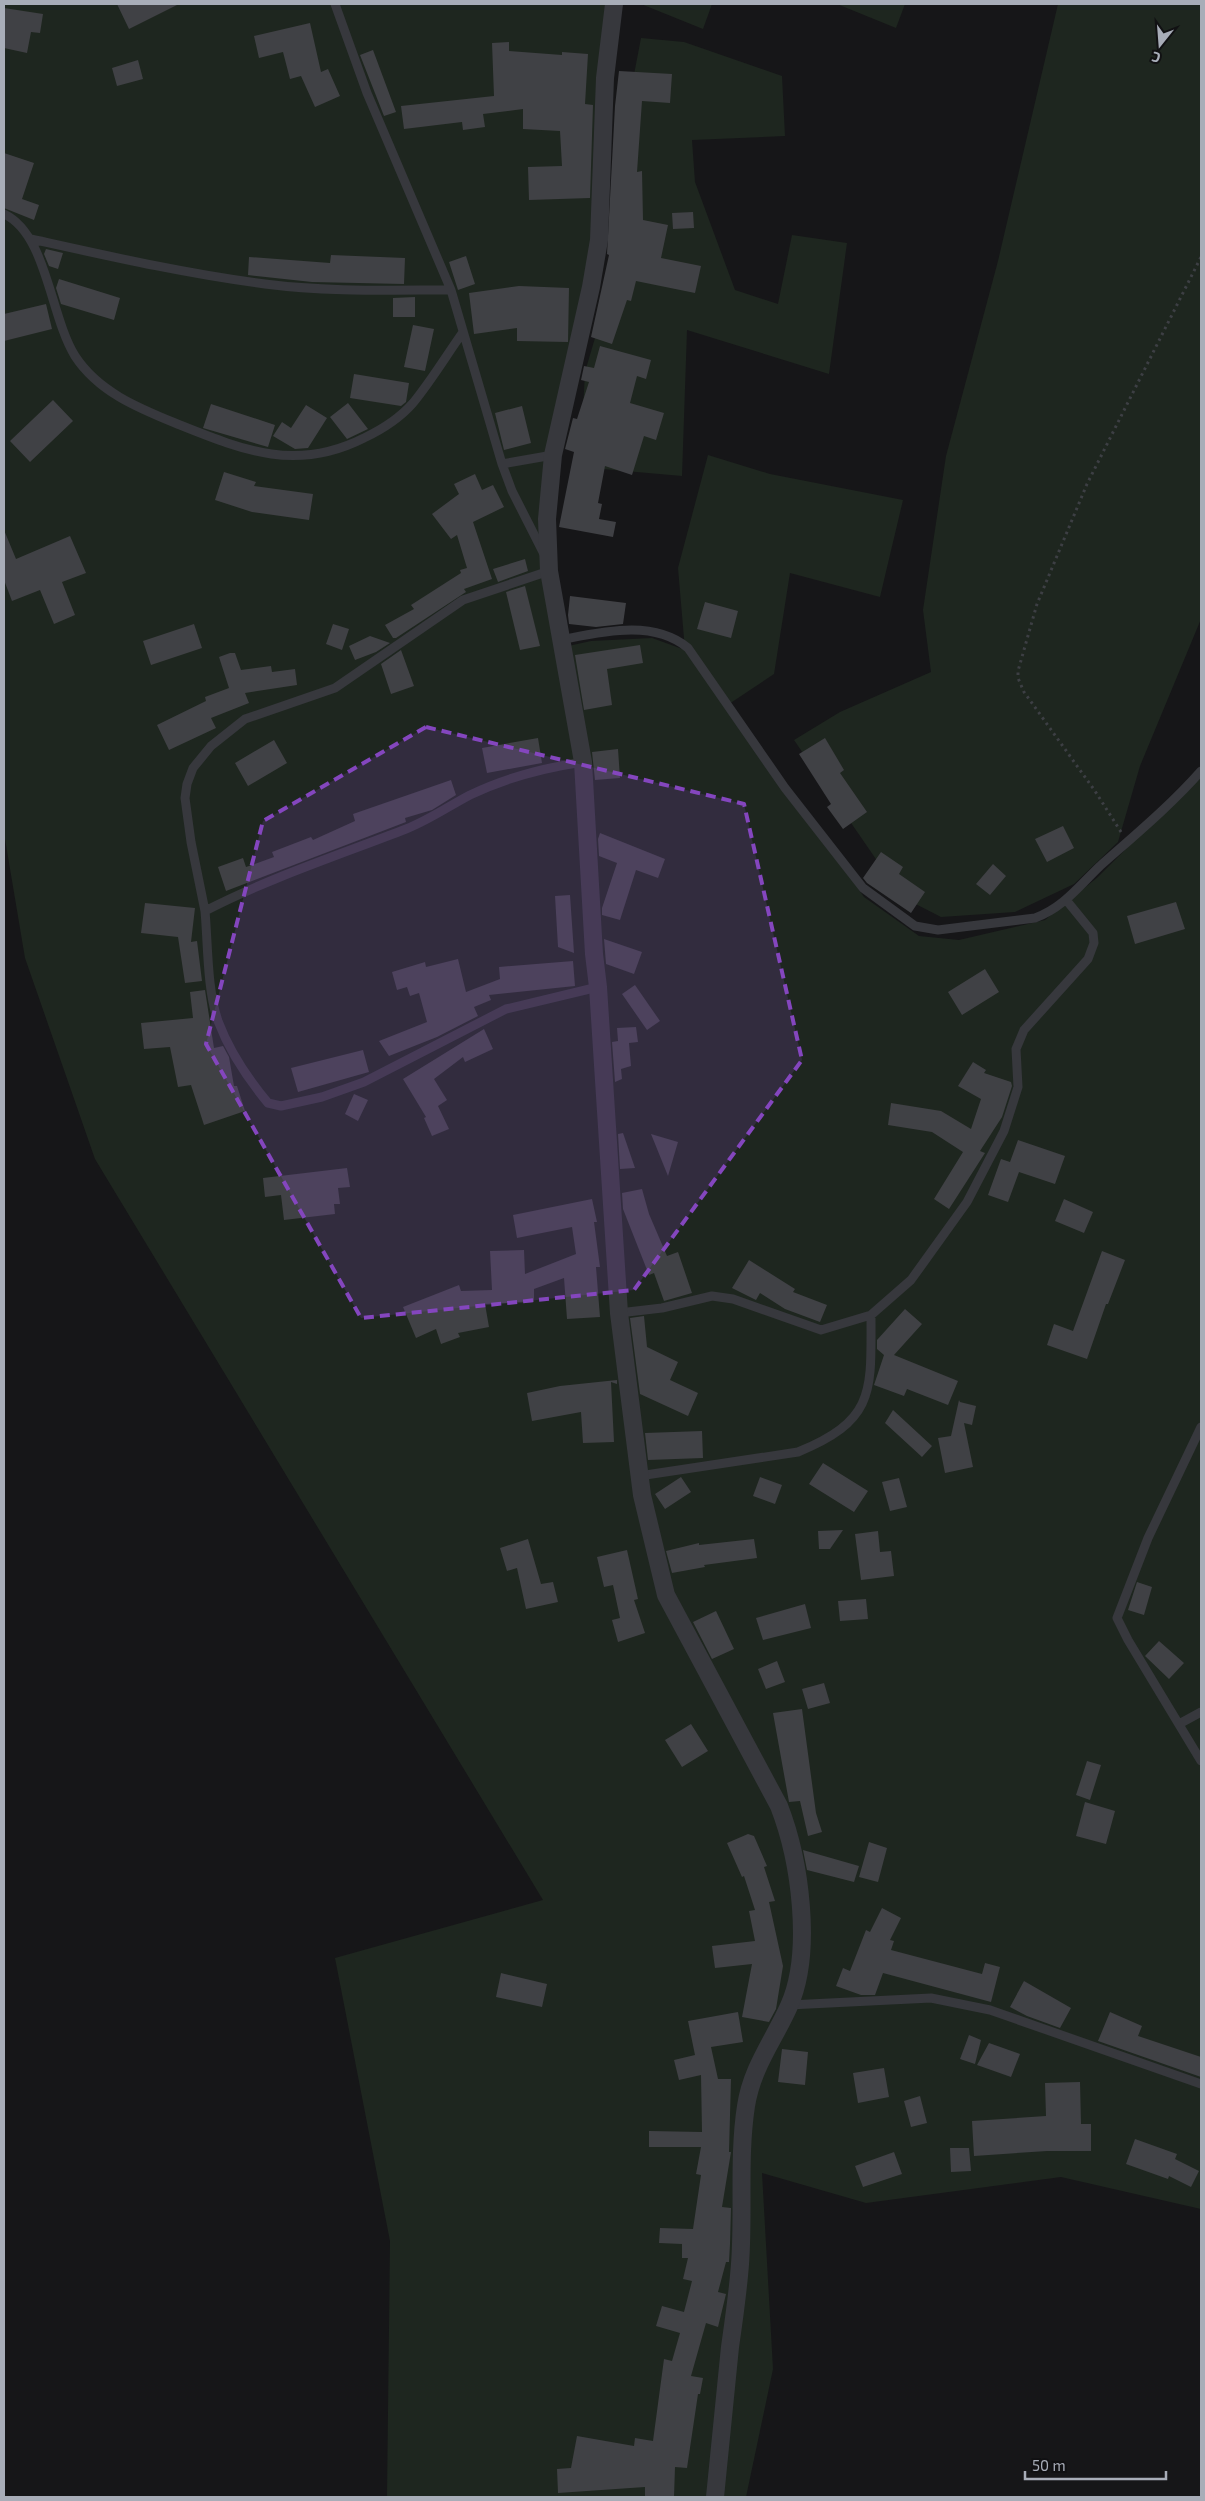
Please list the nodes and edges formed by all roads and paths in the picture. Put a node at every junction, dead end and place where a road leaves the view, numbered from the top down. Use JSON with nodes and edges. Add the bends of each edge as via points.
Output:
{"nodes":[{"id":1,"x":335,"y":4,"type":"edge"},
{"id":2,"x":614,"y":4,"type":"edge"},
{"id":3,"x":4,"y":214,"type":"edge"},
{"id":4,"x":31,"y":238,"type":"junction"},
{"id":5,"x":1201,"y":256,"type":"edge"},
{"id":6,"x":451,"y":290,"type":"junction"},
{"id":7,"x":463,"y":332,"type":"junction"},
{"id":8,"x":553,"y":455,"type":"junction"},
{"id":9,"x":502,"y":464,"type":"junction"},
{"id":10,"x":549,"y":566,"type":"junction"},
{"id":11,"x":560,"y":640,"type":"junction"},
{"id":12,"x":583,"y":762,"type":"junction"},
{"id":13,"x":1201,"y":772,"type":"edge"},
{"id":14,"x":1127,"y":842,"type":"junction"},
{"id":15,"x":1066,"y":901,"type":"junction"},
{"id":16,"x":205,"y":911,"type":"junction"},
{"id":17,"x":598,"y":988,"type":"junction"},
{"id":18,"x":619,"y":1313,"type":"junction"},
{"id":19,"x":871,"y":1315,"type":"junction"},
{"id":20,"x":1201,"y":1427,"type":"edge"},
{"id":21,"x":639,"y":1476,"type":"junction"},
{"id":22,"x":1201,"y":1712,"type":"edge"},
{"id":23,"x":1180,"y":1724,"type":"junction"},
{"id":24,"x":1201,"y":1761,"type":"edge"},
{"id":25,"x":789,"y":2005,"type":"junction"},
{"id":26,"x":1201,"y":2084,"type":"edge"},
{"id":27,"x":715,"y":2497,"type":"edge"}],
"edges":[{"from":1,"to":6,"type":"lane","via":[[367,93]]},
{"from":2,"to":8,"type":"street","via":[[605,78],[600,240]]},
{"from":3,"to":4,"type":"lane","via":[[16,221]]},
{"from":4,"to":6,"type":"lane","via":[[196,273],[267,284],[361,290]]},
{"from":4,"to":7,"type":"lane","via":[[68,344],[87,372],[108,390],[138,408],[218,440],[278,457],[317,455],[351,445],[385,428],[413,403]]},
{"from":5,"to":14,"type":"path","via":[[1087,484],[1037,604],[1018,671],[1024,692]]},
{"from":6,"to":7,"type":"lane"},
{"from":7,"to":9,"type":"lane"},
{"from":8,"to":9,"type":"lane"},
{"from":8,"to":10,"type":"street","via":[[547,519]]},
{"from":9,"to":10,"type":"lane"},
{"from":10,"to":11,"type":"street"},
{"from":10,"to":16,"type":"lane","via":[[463,600],[349,679],[317,696],[245,720],[211,746],[192,768],[185,798]]},
{"from":11,"to":12,"type":"street"},
{"from":11,"to":15,"type":"lane","via":[[596,633],[642,630],[670,636],[688,648],[785,788],[856,880],[872,896],[915,926],[938,930],[1035,918]]},
{"from":12,"to":16,"type":"lane","via":[[512,776],[409,828],[271,881]]},
{"from":12,"to":17,"type":"street"},
{"from":13,"to":14,"type":"lane","via":[[1149,825]]},
{"from":14,"to":15,"type":"lane"},
{"from":15,"to":19,"type":"lane","via":[[1093,933],[1088,959],[1024,1030],[1016,1049],[1018,1087],[1004,1131],[967,1202],[910,1280]]},
{"from":16,"to":17,"type":"lane","via":[[212,992],[218,1020],[241,1065],[268,1103],[274,1106],[322,1097],[364,1082],[506,1009]]},
{"from":17,"to":18,"type":"street"},
{"from":18,"to":19,"type":"lane","via":[[662,1308],[712,1296],[733,1299],[821,1330]]},
{"from":18,"to":21,"type":"street"},
{"from":19,"to":21,"type":"lane","via":[[868,1391],[848,1425],[819,1444],[798,1452]]},
{"from":20,"to":23,"type":"lane","via":[[1148,1538],[1117,1618]]},
{"from":21,"to":25,"type":"street","via":[[666,1595],[787,1826],[799,1899],[802,1955]]},
{"from":22,"to":23,"type":"lane"},
{"from":23,"to":24,"type":"lane"},
{"from":25,"to":26,"type":"lane","via":[[931,1998],[966,2004]]},
{"from":25,"to":27,"type":"street","via":[[754,2071],[746,2105],[740,2272]]}]}
